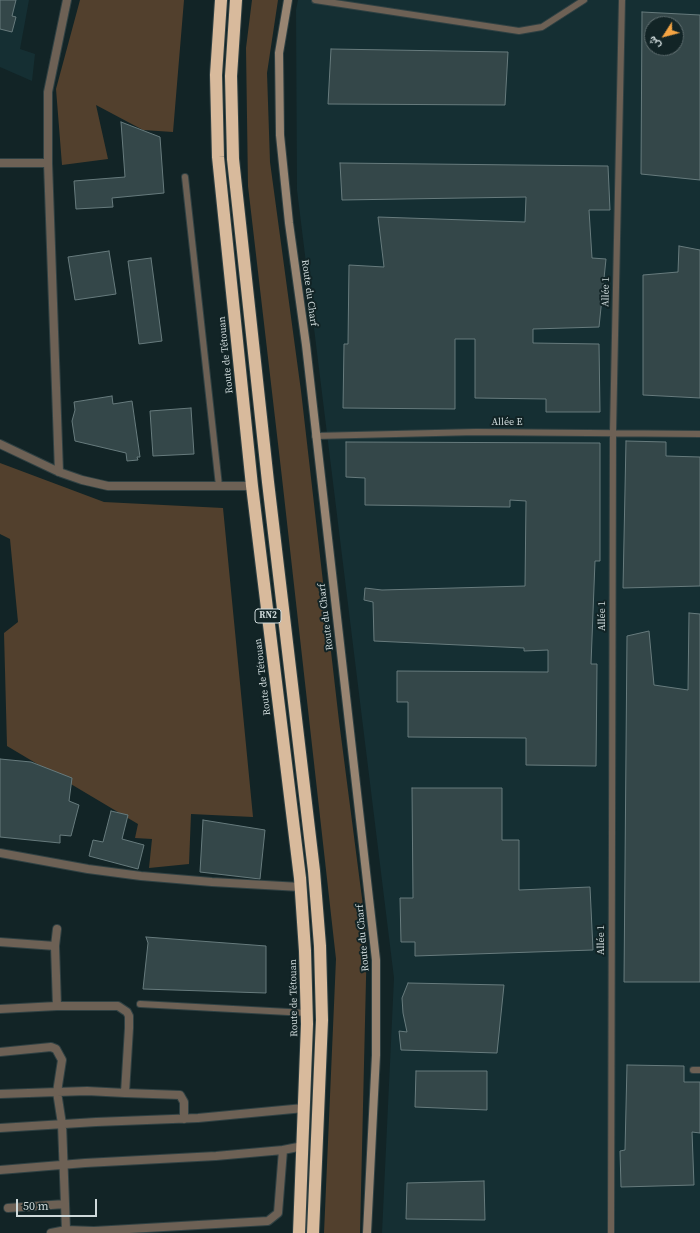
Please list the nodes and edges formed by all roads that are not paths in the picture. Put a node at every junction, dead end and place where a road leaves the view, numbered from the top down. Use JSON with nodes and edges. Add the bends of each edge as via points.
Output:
{"nodes":[{"id":1,"x":67,"y":0,"type":"edge"},
{"id":2,"x":221,"y":0,"type":"edge"},
{"id":3,"x":236,"y":0,"type":"edge"},
{"id":4,"x":288,"y":0,"type":"edge"},
{"id":5,"x":315,"y":0,"type":"edge"},
{"id":6,"x":584,"y":0,"type":"edge"},
{"id":7,"x":622,"y":0,"type":"edge"},
{"id":8,"x":0,"y":163,"type":"edge"},
{"id":9,"x":48,"y":163,"type":"junction"},
{"id":10,"x":185,"y":177,"type":"dead end"},
{"id":11,"x":613,"y":432,"type":"junction"},
{"id":12,"x":700,"y":434,"type":"edge"},
{"id":13,"x":315,"y":436,"type":"junction"},
{"id":14,"x":0,"y":444,"type":"edge"},
{"id":15,"x":58,"y":472,"type":"junction"},
{"id":16,"x":219,"y":486,"type":"junction"},
{"id":17,"x":252,"y":486,"type":"junction"},
{"id":18,"x":0,"y":853,"type":"edge"},
{"id":19,"x":300,"y":887,"type":"junction"},
{"id":20,"x":57,"y":929,"type":"dead end"},
{"id":21,"x":0,"y":942,"type":"edge"},
{"id":22,"x":55,"y":946,"type":"junction"},
{"id":23,"x":140,"y":1004,"type":"dead end"},
{"id":24,"x":57,"y":1006,"type":"junction"},
{"id":25,"x":0,"y":1009,"type":"edge"},
{"id":26,"x":307,"y":1013,"type":"junction"},
{"id":27,"x":0,"y":1052,"type":"edge"},
{"id":28,"x":57,"y":1092,"type":"junction"},
{"id":29,"x":125,"y":1093,"type":"junction"},
{"id":30,"x":0,"y":1094,"type":"edge"},
{"id":31,"x":304,"y":1108,"type":"junction"},
{"id":32,"x":184,"y":1119,"type":"junction"},
{"id":33,"x":62,"y":1124,"type":"junction"},
{"id":34,"x":0,"y":1128,"type":"edge"},
{"id":35,"x":303,"y":1146,"type":"junction"},
{"id":36,"x":283,"y":1150,"type":"junction"},
{"id":37,"x":63,"y":1165,"type":"junction"},
{"id":38,"x":0,"y":1170,"type":"edge"},
{"id":39,"x":65,"y":1204,"type":"junction"},
{"id":40,"x":8,"y":1208,"type":"dead end"},
{"id":41,"x":66,"y":1230,"type":"junction"},
{"id":42,"x":94,"y":1232,"type":"edge"},
{"id":43,"x":51,"y":1233,"type":"edge"},
{"id":44,"x":299,"y":1233,"type":"edge"},
{"id":45,"x":313,"y":1233,"type":"edge"},
{"id":46,"x":367,"y":1233,"type":"edge"},
{"id":47,"x":611,"y":1233,"type":"edge"}],
"edges":[{"from":1,"to":9,"type":"street","via":[[48,92]]},
{"from":2,"to":17,"type":"highway","name":"Route de Tétouan","number":"RN2","via":[[216,75],[218,156]]},
{"from":3,"to":45,"type":"highway","number":"RN2","via":[[231,76],[233,159],[314,871],[320,946],[322,1020]]},
{"from":4,"to":13,"type":"street","name":"Route du Charf","via":[[279,53],[280,135]]},
{"from":5,"to":6,"type":"lane","via":[[519,31],[542,27]]},
{"from":7,"to":11,"type":"lane","name":"Allée 1"},
{"from":8,"to":9,"type":"street"},
{"from":9,"to":15,"type":"street"},
{"from":10,"to":16,"type":"lane"},
{"from":11,"to":12,"type":"lane","name":"Allée E"},
{"from":11,"to":13,"type":"lane","name":"Allée E"},
{"from":11,"to":47,"type":"lane","name":"Allée 1"},
{"from":13,"to":46,"type":"street","name":"Route du Charf","via":[[376,960],[376,1055]]},
{"from":14,"to":15,"type":"street"},
{"from":15,"to":16,"type":"street","via":[[108,486]]},
{"from":16,"to":17,"type":"street"},
{"from":17,"to":19,"type":"highway","name":"Route de Tétouan","number":"RN2"},
{"from":18,"to":19,"type":"street","via":[[141,876]]},
{"from":19,"to":26,"type":"highway","name":"Route de Tétouan","number":"RN2"},
{"from":20,"to":22,"type":"street"},
{"from":21,"to":22,"type":"street"},
{"from":22,"to":24,"type":"street"},
{"from":23,"to":26,"type":"lane"},
{"from":24,"to":25,"type":"street"},
{"from":24,"to":29,"type":"street","via":[[118,1006],[127,1012],[129,1028]]},
{"from":26,"to":31,"type":"highway","name":"Route de Tétouan","number":"RN2"},
{"from":27,"to":28,"type":"street","via":[[41,1047],[56,1049],[62,1060]]},
{"from":28,"to":29,"type":"street"},
{"from":28,"to":30,"type":"street"},
{"from":28,"to":33,"type":"street"},
{"from":29,"to":32,"type":"street","via":[[180,1095],[184,1102]]},
{"from":31,"to":32,"type":"street"},
{"from":31,"to":35,"type":"highway","name":"Route de Tétouan","number":"RN2"},
{"from":32,"to":33,"type":"street"},
{"from":33,"to":34,"type":"street"},
{"from":33,"to":37,"type":"street"},
{"from":35,"to":36,"type":"street"},
{"from":35,"to":44,"type":"highway","name":"Route de Tétouan","number":"RN2"},
{"from":36,"to":37,"type":"street"},
{"from":36,"to":42,"type":"street","via":[[278,1214],[272,1219]]},
{"from":37,"to":38,"type":"street"},
{"from":37,"to":39,"type":"street"},
{"from":39,"to":40,"type":"street"},
{"from":39,"to":41,"type":"street"},
{"from":41,"to":42,"type":"street"},
{"from":41,"to":43,"type":"street"}]}
